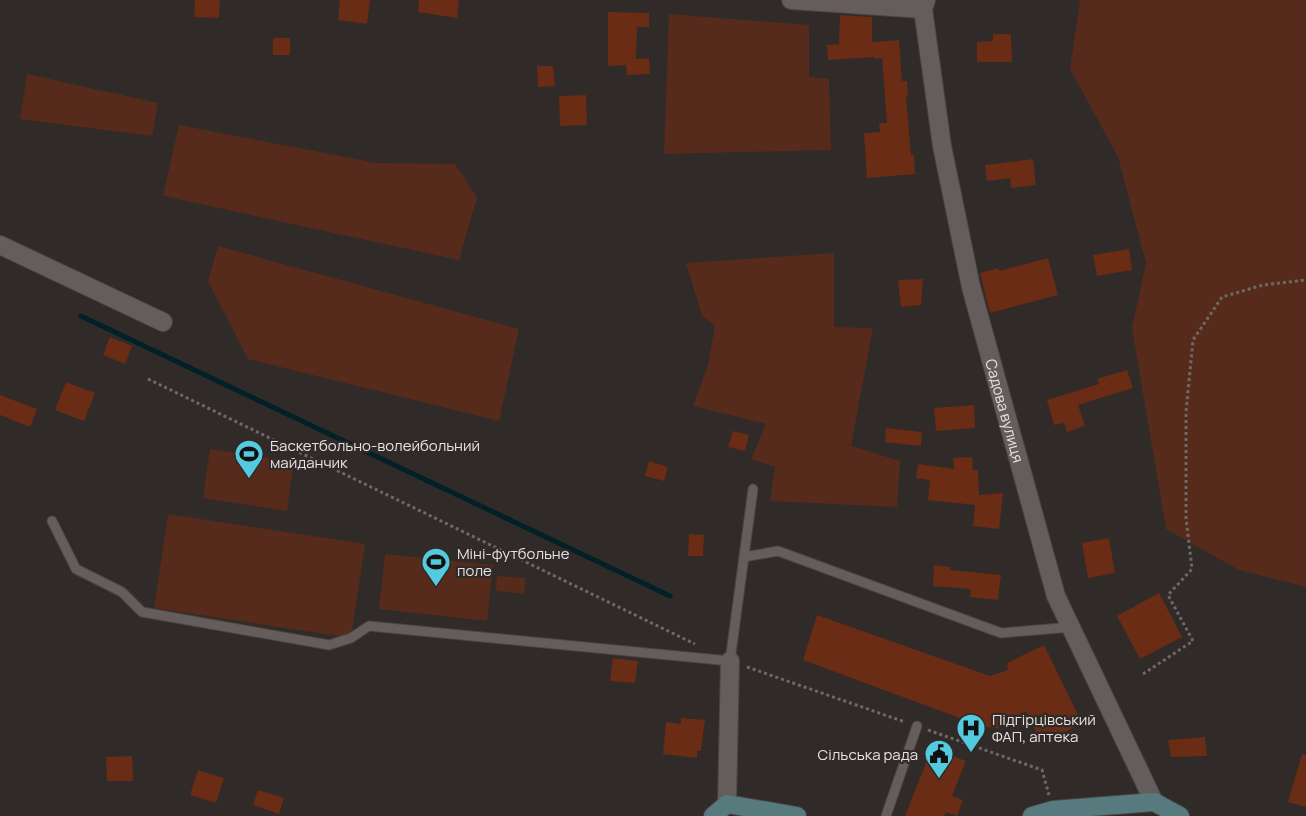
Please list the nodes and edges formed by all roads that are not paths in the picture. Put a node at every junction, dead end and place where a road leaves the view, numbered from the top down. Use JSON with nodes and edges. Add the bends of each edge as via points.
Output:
{"nodes":[{"id":1,"x":791,"y":0,"type":"edge"},
{"id":2,"x":925,"y":5,"type":"edge"},
{"id":3,"x":0,"y":245,"type":"edge"},
{"id":4,"x":163,"y":322,"type":"dead end"},
{"id":5,"x":753,"y":489,"type":"dead end"},
{"id":6,"x":52,"y":521,"type":"dead end"},
{"id":7,"x":744,"y":557,"type":"junction"},
{"id":8,"x":1072,"y":627,"type":"junction"},
{"id":9,"x":730,"y":661,"type":"junction"},
{"id":10,"x":917,"y":726,"type":"road end"},
{"id":11,"x":1154,"y":802,"type":"junction"},
{"id":12,"x":727,"y":804,"type":"junction"},
{"id":13,"x":713,"y":816,"type":"edge"},
{"id":14,"x":796,"y":816,"type":"edge"},
{"id":15,"x":885,"y":816,"type":"edge"},
{"id":16,"x":1032,"y":816,"type":"edge"},
{"id":17,"x":1180,"y":816,"type":"edge"}],
"edges":[{"from":1,"to":2,"type":"street"},
{"from":2,"to":8,"type":"street","name":"Садова вулиця","via":[[942,146],[971,287],[1056,596]]},
{"from":3,"to":4,"type":"street"},
{"from":5,"to":7,"type":"lane"},
{"from":6,"to":9,"type":"lane","via":[[76,569],[122,592],[142,612],[329,645],[351,638],[369,626]]},
{"from":7,"to":8,"type":"lane","via":[[778,551],[1001,633]]},
{"from":7,"to":9,"type":"lane"},
{"from":8,"to":11,"type":"street","name":"Садова вулиця"},
{"from":9,"to":12,"type":"street"},
{"from":10,"to":15,"type":"lane"},
{"from":11,"to":16,"type":"street","via":[[1053,810]]},
{"from":11,"to":17,"type":"street"},
{"from":12,"to":13,"type":"street"},
{"from":12,"to":14,"type":"street"}]}
